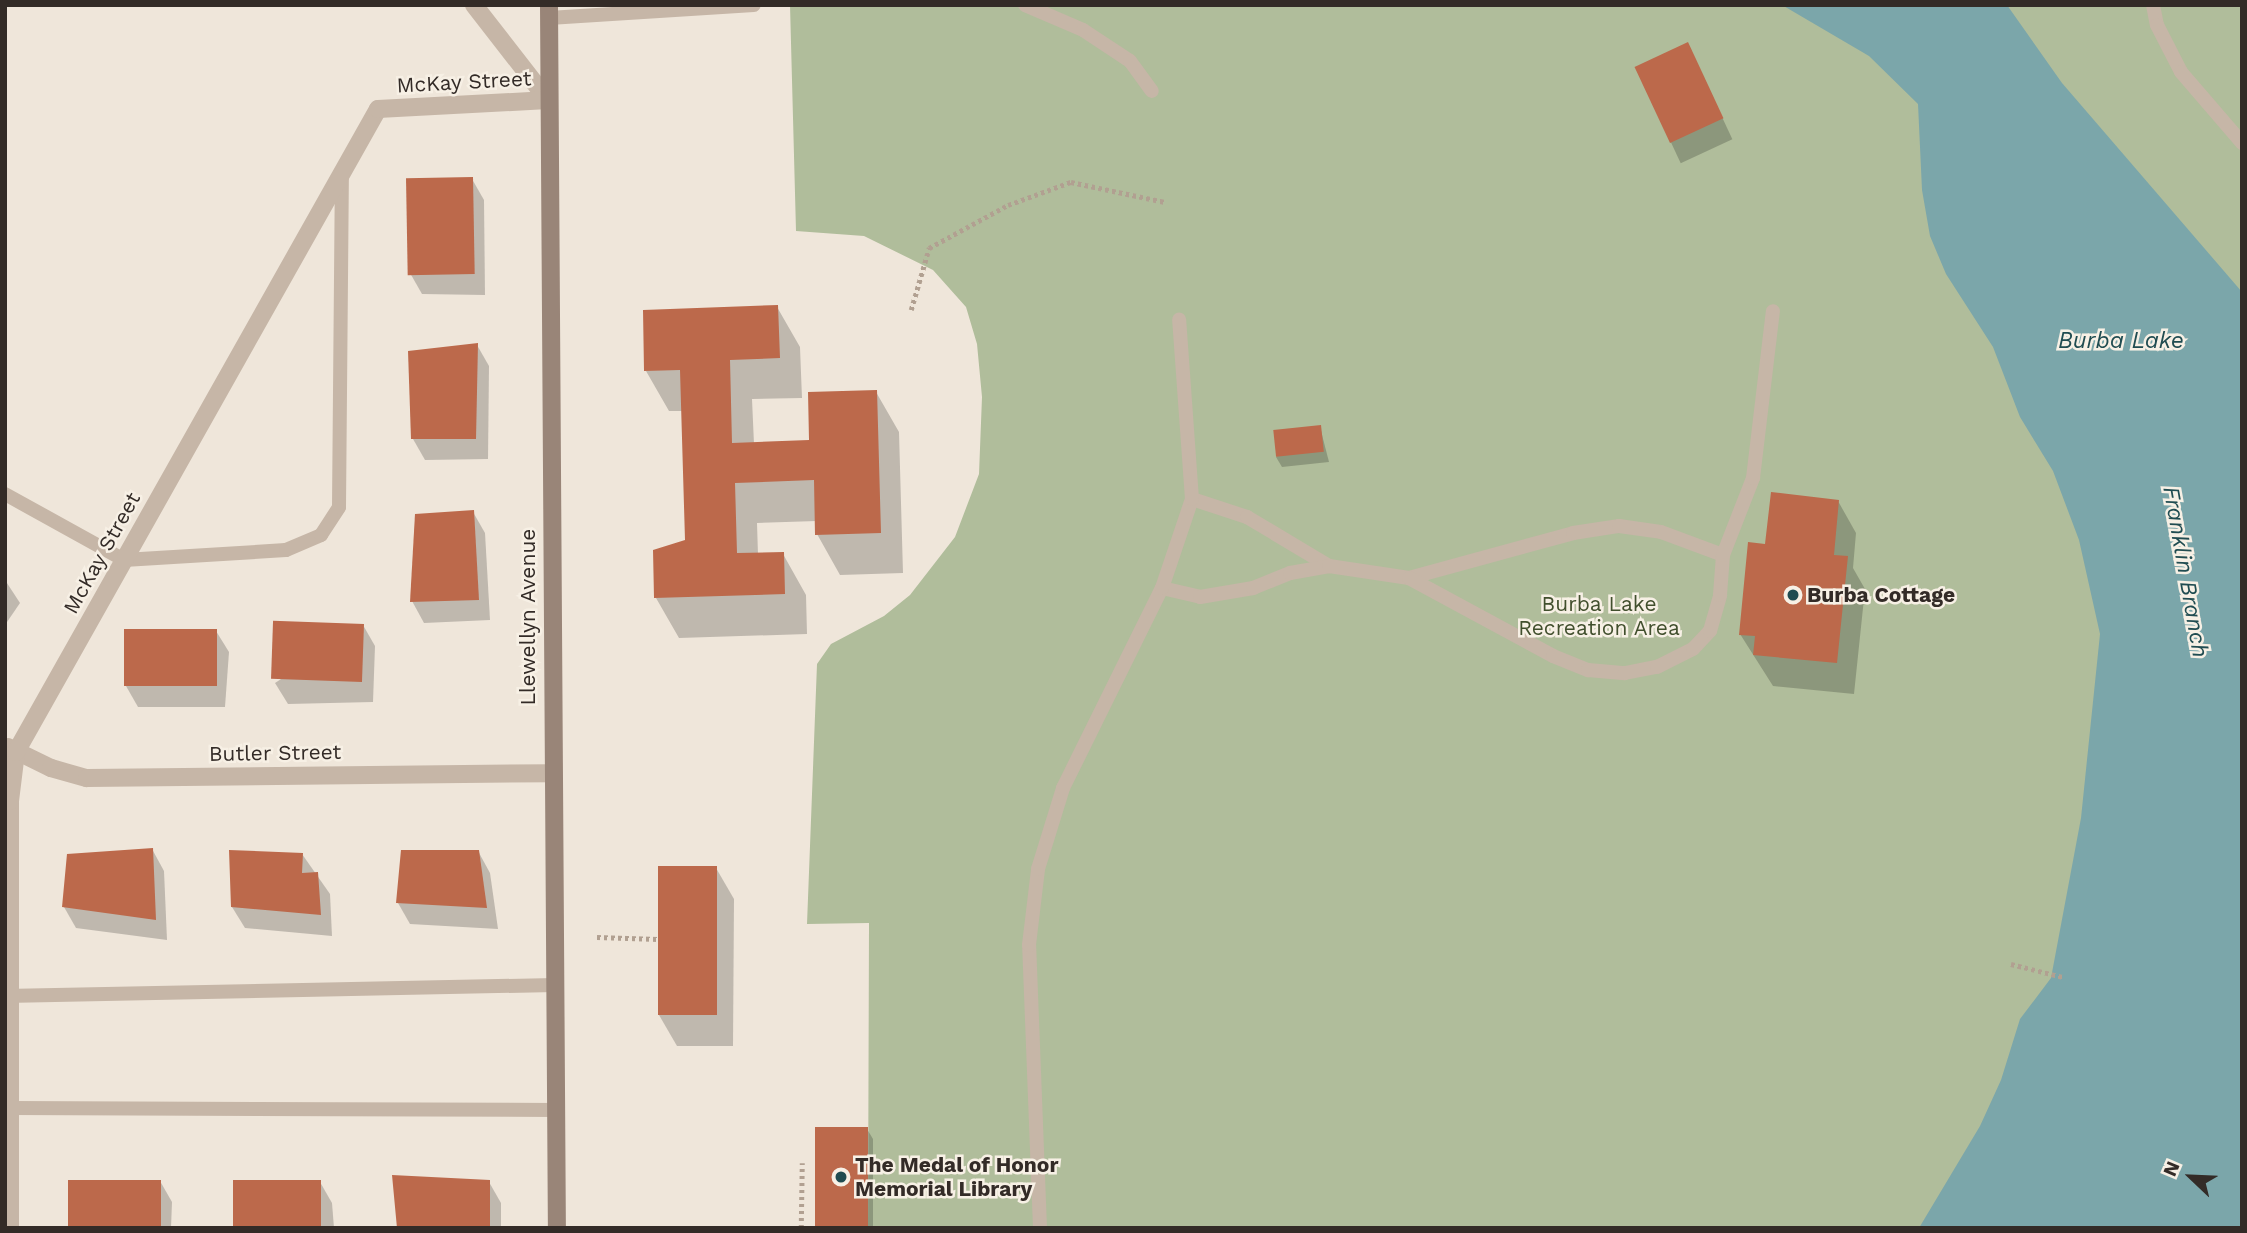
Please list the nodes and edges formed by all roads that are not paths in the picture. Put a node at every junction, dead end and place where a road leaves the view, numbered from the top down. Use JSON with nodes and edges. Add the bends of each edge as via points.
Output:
{"nodes":[{"id":1,"x":474,"y":5,"type":"edge"},
{"id":2,"x":754,"y":5,"type":"edge"},
{"id":3,"x":1025,"y":5,"type":"edge"},
{"id":4,"x":2153,"y":5,"type":"edge"},
{"id":5,"x":549,"y":11,"type":"edge"},
{"id":6,"x":1152,"y":91,"type":"dead end"},
{"id":7,"x":548,"y":100,"type":"junction"},
{"id":8,"x":2242,"y":143,"type":"edge"},
{"id":9,"x":342,"y":174,"type":"junction"},
{"id":10,"x":1773,"y":311,"type":"dead end"},
{"id":11,"x":1179,"y":319,"type":"dead end"},
{"id":12,"x":5,"y":494,"type":"edge"},
{"id":13,"x":1192,"y":499,"type":"junction"},
{"id":14,"x":1723,"y":555,"type":"junction"},
{"id":15,"x":124,"y":560,"type":"junction"},
{"id":16,"x":1329,"y":566,"type":"junction"},
{"id":17,"x":1409,"y":578,"type":"junction"},
{"id":18,"x":1162,"y":588,"type":"junction"},
{"id":19,"x":10,"y":749,"type":"edge"},
{"id":20,"x":552,"y":773,"type":"junction"},
{"id":21,"x":555,"y":985,"type":"junction"},
{"id":22,"x":8,"y":996,"type":"edge"},
{"id":23,"x":10,"y":1108,"type":"junction"},
{"id":24,"x":557,"y":1110,"type":"junction"},
{"id":25,"x":10,"y":1228,"type":"edge"},
{"id":26,"x":557,"y":1228,"type":"edge"},
{"id":27,"x":1040,"y":1228,"type":"edge"}],
"edges":[{"from":1,"to":7,"type":"street"},
{"from":2,"to":5,"type":"lane"},
{"from":3,"to":6,"type":"lane","via":[[1083,30],[1130,61]]},
{"from":4,"to":8,"type":"lane","via":[[2157,25],[2181,72]]},
{"from":5,"to":7,"type":"street","name":"Llewellyn Avenue"},
{"from":7,"to":9,"type":"street","name":"McKay Street","via":[[378,109]]},
{"from":7,"to":20,"type":"street","name":"Llewellyn Avenue"},
{"from":9,"to":15,"type":"street","name":"McKay Street"},
{"from":9,"to":15,"type":"lane","via":[[339,507],[321,536],[286,550]]},
{"from":10,"to":14,"type":"lane","via":[[1753,478]]},
{"from":11,"to":13,"type":"lane"},
{"from":12,"to":15,"type":"lane"},
{"from":13,"to":16,"type":"lane","via":[[1247,517]]},
{"from":13,"to":18,"type":"lane"},
{"from":14,"to":17,"type":"lane","via":[[1661,532],[1619,526],[1573,533]]},
{"from":14,"to":17,"type":"lane","via":[[1720,595],[1710,631],[1693,649],[1657,667],[1625,673],[1588,670],[1553,656]]},
{"from":15,"to":19,"type":"street","name":"McKay Street"},
{"from":16,"to":17,"type":"lane"},
{"from":16,"to":18,"type":"lane","via":[[1290,573],[1253,588],[1200,597]]},
{"from":18,"to":27,"type":"lane","via":[[1062,788],[1038,869],[1029,944]]},
{"from":19,"to":20,"type":"street","name":"Butler Street","via":[[87,778]]},
{"from":19,"to":22,"type":"street","name":"McKay Street"},
{"from":20,"to":21,"type":"street","name":"Llewellyn Avenue"},
{"from":21,"to":22,"type":"lane"},
{"from":21,"to":24,"type":"street","name":"Llewellyn Avenue"},
{"from":22,"to":23,"type":"street","name":"McKay Street"},
{"from":23,"to":24,"type":"lane"},
{"from":23,"to":25,"type":"street","name":"McKay Street"},
{"from":24,"to":26,"type":"street","name":"Llewellyn Avenue"}]}
